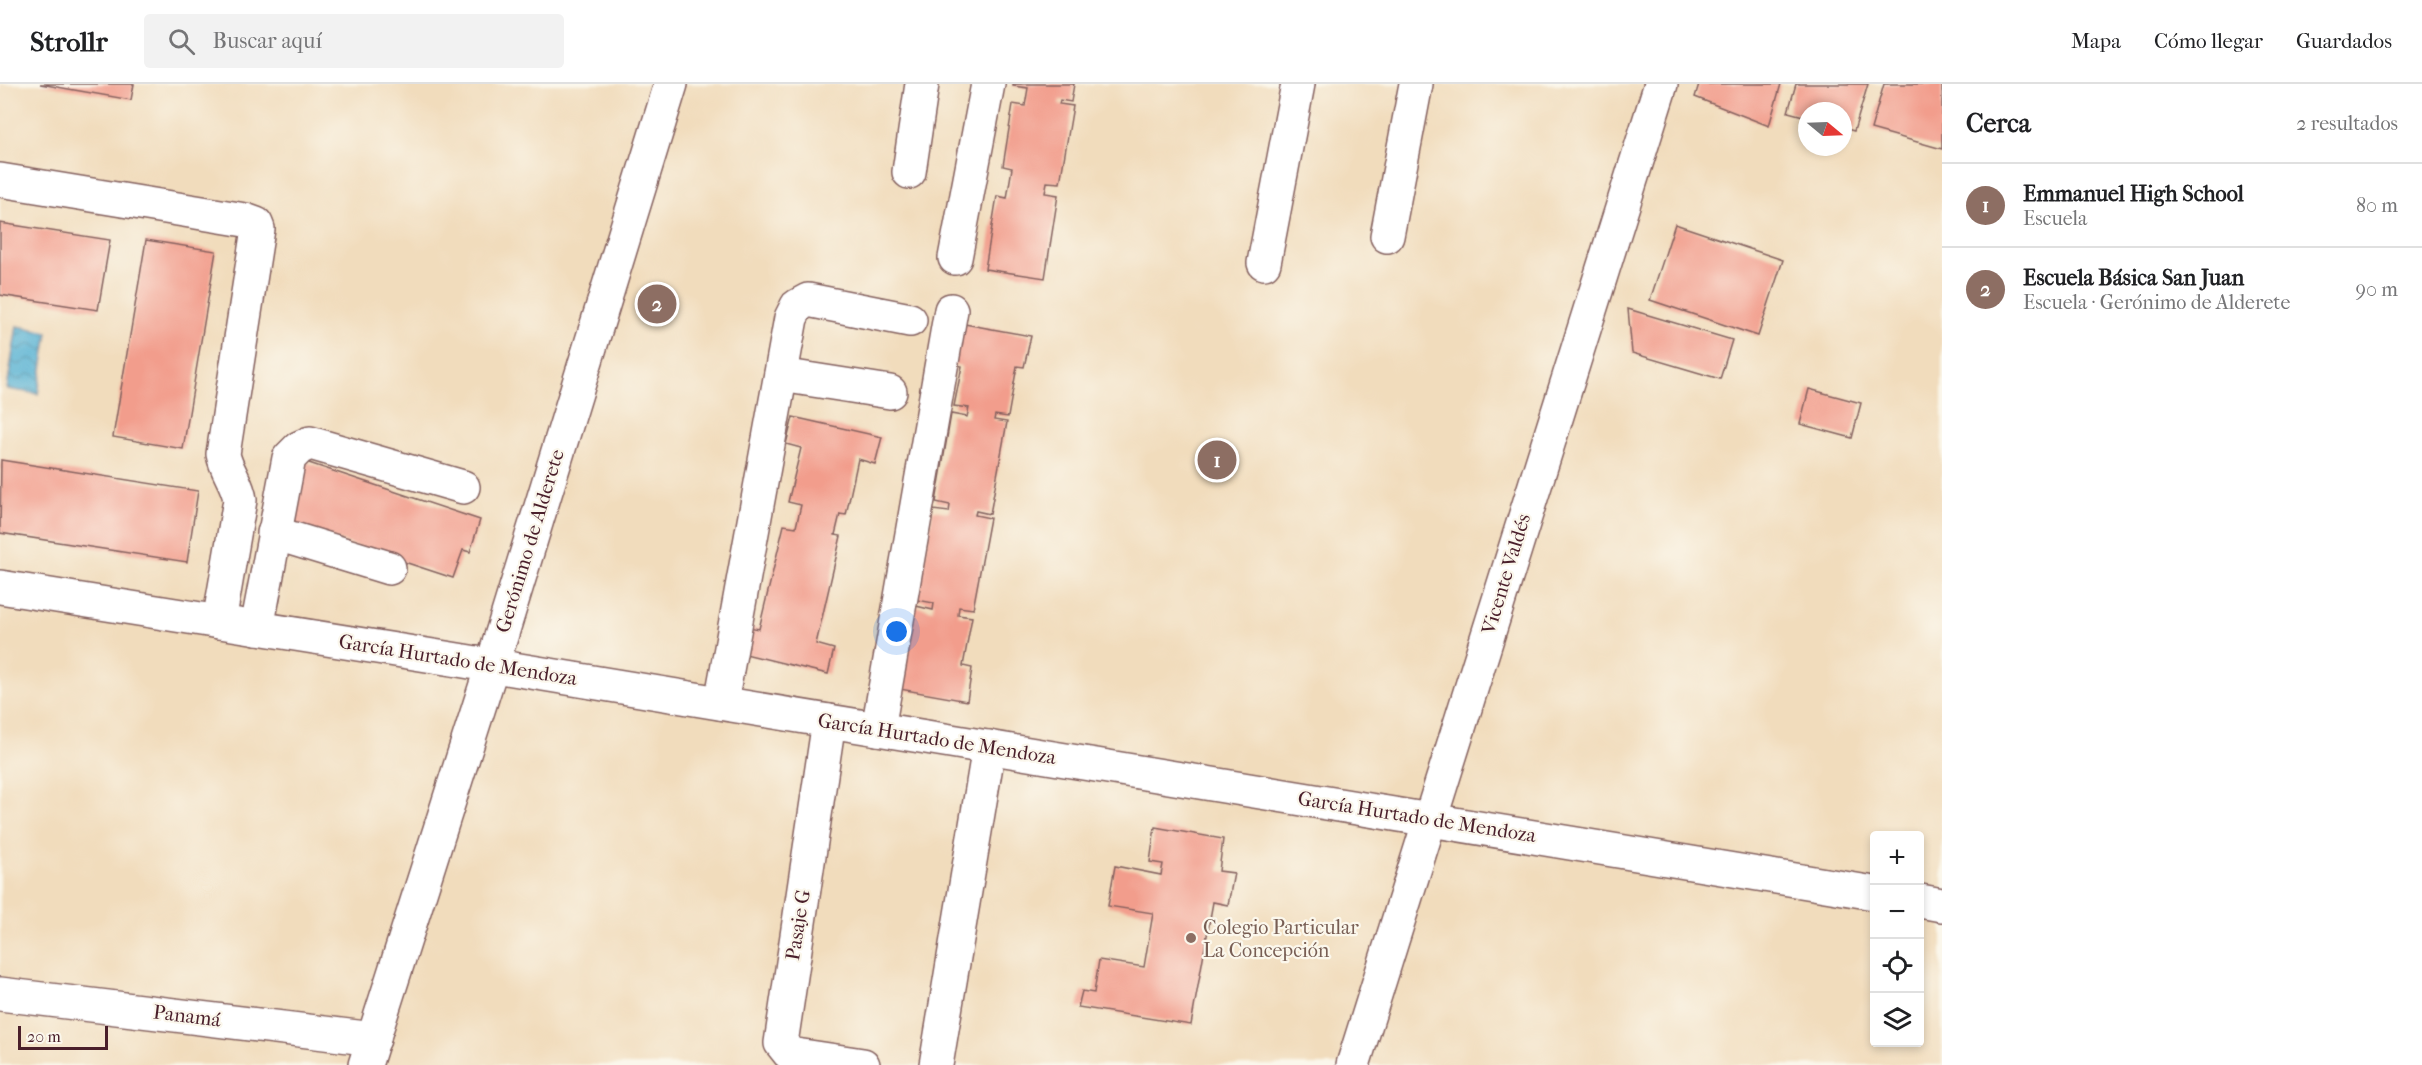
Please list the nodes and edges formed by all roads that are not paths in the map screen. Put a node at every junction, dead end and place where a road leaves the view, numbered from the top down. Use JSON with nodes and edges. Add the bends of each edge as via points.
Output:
{"nodes":[{"id":1,"x":670,"y":84,"type":"edge"},
{"id":2,"x":922,"y":84,"type":"edge"},
{"id":3,"x":988,"y":84,"type":"edge"},
{"id":4,"x":1298,"y":84,"type":"edge"},
{"id":5,"x":1416,"y":84,"type":"edge"},
{"id":6,"x":1660,"y":84,"type":"edge"},
{"id":7,"x":909,"y":172,"type":"dead end"},
{"id":8,"x":0,"y":180,"type":"edge"},
{"id":9,"x":1387,"y":236,"type":"dead end"},
{"id":10,"x":955,"y":258,"type":"dead end"},
{"id":11,"x":1264,"y":263,"type":"dead end"},
{"id":12,"x":951,"y":310,"type":"dead end"},
{"id":13,"x":910,"y":320,"type":"dead end"},
{"id":14,"x":781,"y":375,"type":"junction"},
{"id":15,"x":890,"y":392,"type":"dead end"},
{"id":16,"x":463,"y":486,"type":"dead end"},
{"id":17,"x":274,"y":534,"type":"junction"},
{"id":18,"x":389,"y":568,"type":"dead end"},
{"id":19,"x":0,"y":587,"type":"edge"},
{"id":20,"x":219,"y":622,"type":"junction"},
{"id":21,"x":257,"y":628,"type":"junction"},
{"id":22,"x":492,"y":666,"type":"junction"},
{"id":23,"x":721,"y":703,"type":"junction"},
{"id":24,"x":829,"y":721,"type":"junction"},
{"id":25,"x":878,"y":729,"type":"junction"},
{"id":26,"x":989,"y":747,"type":"junction"},
{"id":27,"x":1429,"y":819,"type":"junction"},
{"id":28,"x":1870,"y":892,"type":"edge"},
{"id":29,"x":1924,"y":902,"type":"edge"},
{"id":30,"x":1942,"y":905,"type":"edge"},
{"id":31,"x":0,"y":994,"type":"edge"},
{"id":32,"x":370,"y":1052,"type":"edge"},
{"id":33,"x":863,"y":1065,"type":"edge"},
{"id":34,"x":936,"y":1065,"type":"edge"},
{"id":35,"x":1353,"y":1065,"type":"edge"}],
"edges":[{"from":1,"to":22,"type":"street","name":"Gerónimo de Alderete"},
{"from":2,"to":7,"type":"street"},
{"from":3,"to":10,"type":"street"},
{"from":4,"to":11,"type":"street"},
{"from":5,"to":9,"type":"street"},
{"from":6,"to":27,"type":"street","name":"Vicente Valdés"},
{"from":8,"to":20,"type":"street","via":[[245,220],[258,229],[223,454],[240,500]]},
{"from":12,"to":25,"type":"street"},
{"from":13,"to":14,"type":"street","via":[[808,300],[797,306],[791,318]]},
{"from":14,"to":15,"type":"street"},
{"from":14,"to":23,"type":"street"},
{"from":16,"to":17,"type":"street","via":[[310,443],[289,458]]},
{"from":17,"to":18,"type":"street"},
{"from":17,"to":21,"type":"street"},
{"from":19,"to":20,"type":"street","name":"García Hurtado de Mendoza"},
{"from":20,"to":21,"type":"street","name":"García Hurtado de Mendoza"},
{"from":21,"to":22,"type":"street","name":"García Hurtado de Mendoza"},
{"from":22,"to":23,"type":"street","name":"García Hurtado de Mendoza"},
{"from":22,"to":32,"type":"street","name":"Gerónimo de Alderete"},
{"from":23,"to":24,"type":"street","name":"García Hurtado de Mendoza"},
{"from":24,"to":25,"type":"street","name":"García Hurtado de Mendoza"},
{"from":24,"to":33,"type":"street","name":"Pasaje G","via":[[780,1038],[789,1053]]},
{"from":25,"to":26,"type":"street","name":"García Hurtado de Mendoza"},
{"from":26,"to":27,"type":"street","name":"García Hurtado de Mendoza"},
{"from":26,"to":34,"type":"street"},
{"from":27,"to":28,"type":"street","name":"García Hurtado de Mendoza"},
{"from":27,"to":35,"type":"street","name":"Vicente Valdés"},
{"from":29,"to":30,"type":"street"},
{"from":31,"to":32,"type":"street","name":"Panamá"}]}
